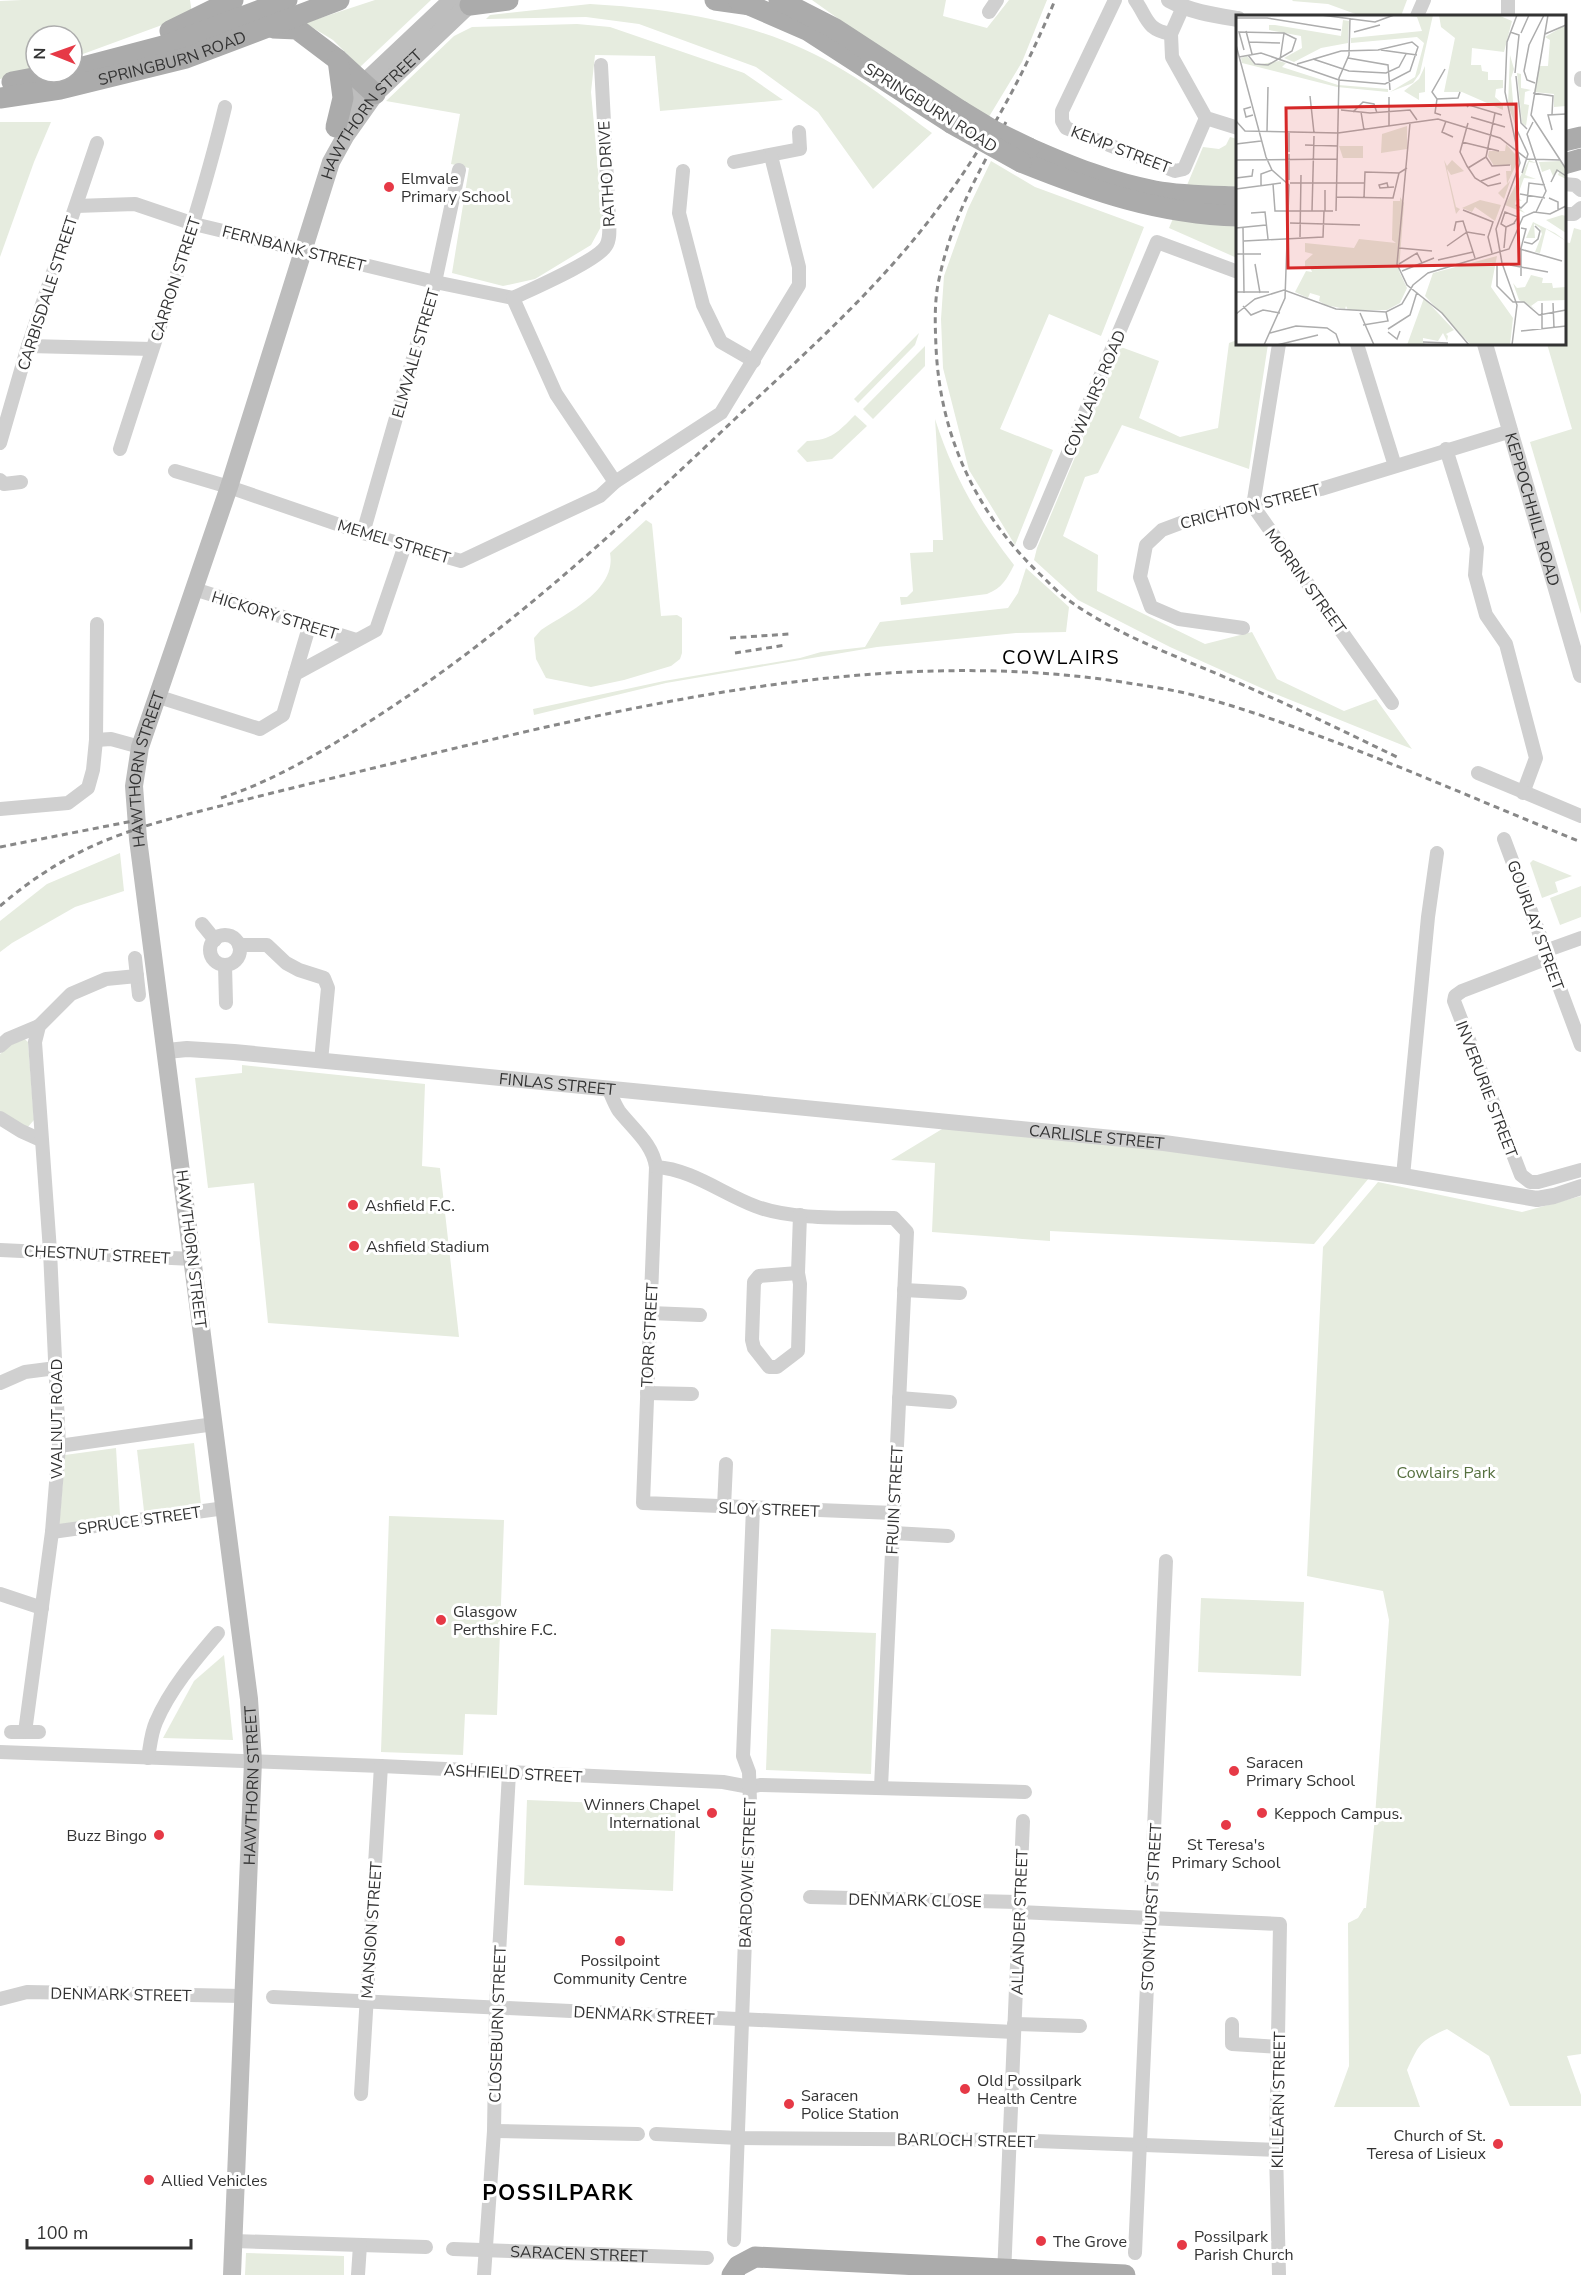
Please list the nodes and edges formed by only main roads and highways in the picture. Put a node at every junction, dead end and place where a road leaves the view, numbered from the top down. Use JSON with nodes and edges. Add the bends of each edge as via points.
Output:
{"nodes":[{"id":1,"x":233,"y":0,"type":"edge"},
{"id":2,"x":287,"y":0,"type":"edge"},
{"id":3,"x":339,"y":0,"type":"edge"},
{"id":4,"x":508,"y":0,"type":"edge"},
{"id":5,"x":715,"y":0,"type":"edge"},
{"id":6,"x":779,"y":0,"type":"edge"},
{"id":7,"x":796,"y":0,"type":"edge"},
{"id":8,"x":465,"y":1,"type":"edge"},
{"id":9,"x":745,"y":2,"type":"edge"},
{"id":10,"x":269,"y":28,"type":"junction"},
{"id":11,"x":834,"y":28,"type":"junction"},
{"id":12,"x":338,"y":60,"type":"junction"},
{"id":13,"x":84,"y":68,"type":"edge"},
{"id":14,"x":84,"y":68,"type":"edge"},
{"id":15,"x":24,"y":80,"type":"edge"},
{"id":16,"x":0,"y":84,"type":"edge"},
{"id":17,"x":369,"y":89,"type":"junction"},
{"id":18,"x":0,"y":98,"type":"edge"},
{"id":19,"x":956,"y":117,"type":"junction"},
{"id":20,"x":336,"y":127,"type":"junction"},
{"id":21,"x":1581,"y":137,"type":"edge"},
{"id":22,"x":1566,"y":141,"type":"edge"},
{"id":23,"x":1581,"y":159,"type":"edge"},
{"id":24,"x":1566,"y":163,"type":"edge"},
{"id":25,"x":1236,"y":197,"type":"edge"},
{"id":26,"x":1178,"y":202,"type":"junction"},
{"id":27,"x":1236,"y":216,"type":"edge"},
{"id":28,"x":305,"y":250,"type":"junction"},
{"id":29,"x":735,"y":2271,"type":"edge"},
{"id":30,"x":1004,"y":2273,"type":"edge"},
{"id":31,"x":232,"y":2275,"type":"edge"},
{"id":32,"x":1125,"y":2275,"type":"edge"}],
"edges":[{"from":1,"to":13,"type":"main road"},
{"from":2,"to":14,"type":"main road","name":"SPRINGBURN ROAD","via":[[167,45]]},
{"from":3,"to":10,"type":"main road","name":"SPRINGBURN ROAD"},
{"from":4,"to":8,"type":"main road"},
{"from":5,"to":9,"type":"main road","name":"SPRINGBURN ROAD"},
{"from":6,"to":11,"type":"main road","name":"SPRINGBURN ROAD"},
{"from":7,"to":11,"type":"main road"},
{"from":8,"to":17,"type":"main road","name":"HAWTHORN STREET"},
{"from":9,"to":19,"type":"main road","name":"SPRINGBURN ROAD","via":[[807,30]]},
{"from":10,"to":12,"type":"main road","via":[[297,29]]},
{"from":10,"to":18,"type":"main road","name":"SPRINGBURN ROAD","via":[[186,58],[60,89]]},
{"from":11,"to":19,"type":"main road","name":"SPRINGBURN ROAD"},
{"from":12,"to":17,"type":"main road"},
{"from":12,"to":20,"type":"main road","via":[[343,98]]},
{"from":15,"to":16,"type":"main road"},
{"from":17,"to":20,"type":"main road","name":"HAWTHORN STREET"},
{"from":17,"to":28,"type":"main road","name":"HAWTHORN STREET","via":[[331,162]]},
{"from":19,"to":26,"type":"main road","name":"SPRINGBURN ROAD","bridge":true,"via":[[994,131],[1025,155],[1108,179],[1150,198]]},
{"from":20,"to":28,"type":"main road","name":"HAWTHORN STREET","via":[[321,158],[313,188]]},
{"from":21,"to":22,"type":"main road"},
{"from":23,"to":24,"type":"main road"},
{"from":25,"to":26,"type":"main road","name":"SPRINGBURN ROAD"},
{"from":26,"to":27,"type":"main road","name":"SPRINGBURN ROAD"},
{"from":28,"to":31,"type":"main road","name":"HAWTHORN STREET","via":[[229,487],[156,696],[134,774],[249,1699],[253,1761]]},
{"from":29,"to":30,"type":"main road","via":[[755,2257]]},
{"from":30,"to":32,"type":"main road"}]}
